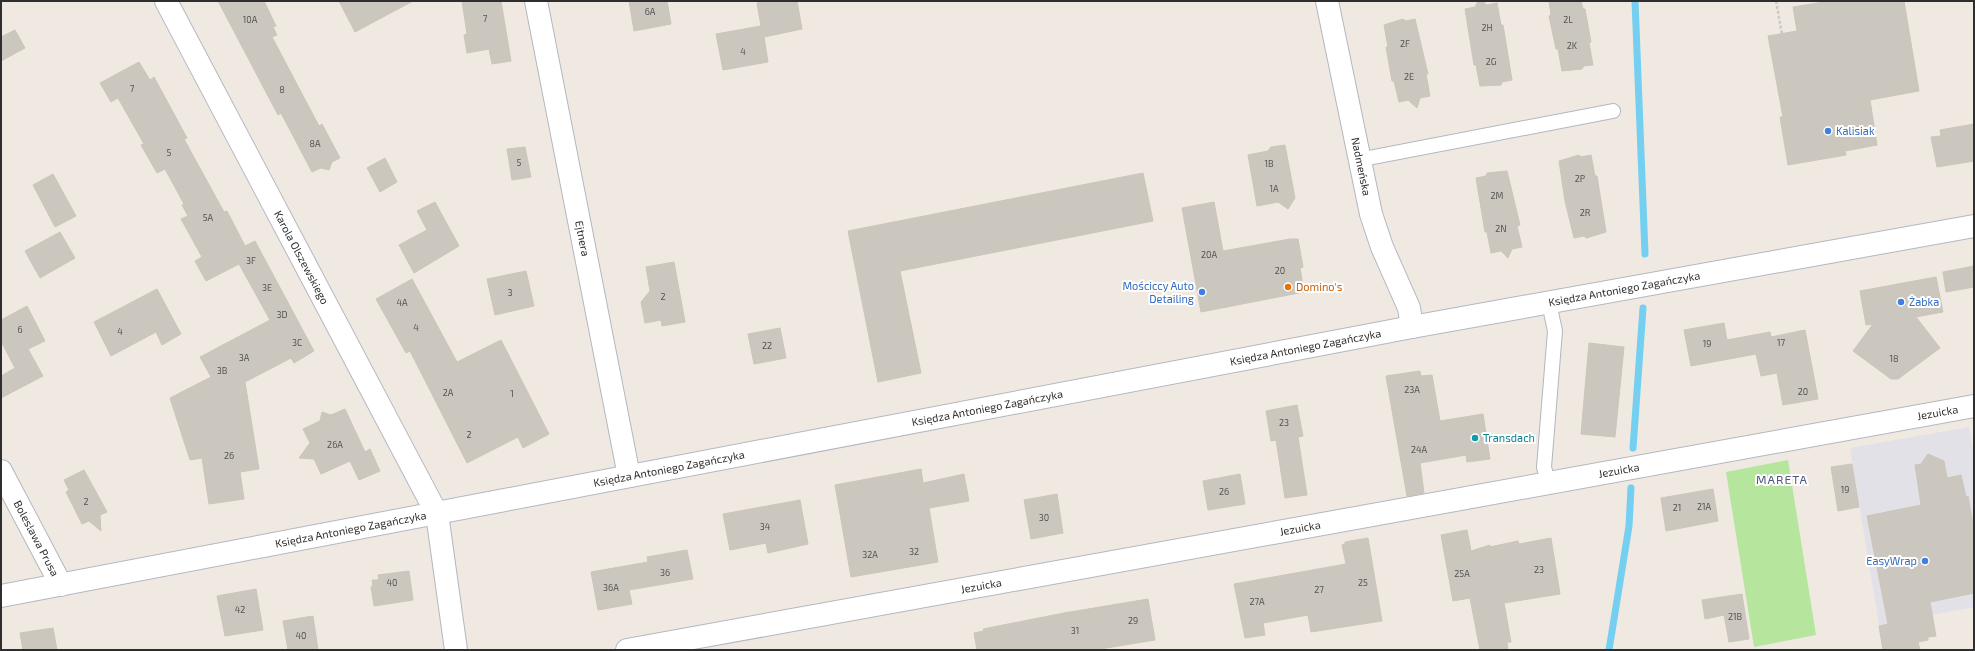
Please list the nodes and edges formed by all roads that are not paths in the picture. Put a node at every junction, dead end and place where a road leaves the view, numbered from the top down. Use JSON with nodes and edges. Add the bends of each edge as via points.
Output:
{"nodes":[{"id":1,"x":166,"y":1,"type":"edge"},
{"id":2,"x":536,"y":1,"type":"edge"},
{"id":3,"x":1327,"y":1,"type":"edge"},
{"id":4,"x":1613,"y":111,"type":"dead end"},
{"id":5,"x":1358,"y":160,"type":"junction"},
{"id":6,"x":1974,"y":226,"type":"edge"},
{"id":7,"x":1549,"y":303,"type":"junction"},
{"id":8,"x":1412,"y":327,"type":"junction"},
{"id":9,"x":1974,"y":406,"type":"edge"},
{"id":10,"x":1,"y":471,"type":"edge"},
{"id":11,"x":629,"y":476,"type":"junction"},
{"id":12,"x":1548,"y":483,"type":"junction"},
{"id":13,"x":437,"y":514,"type":"junction"},
{"id":14,"x":61,"y":585,"type":"junction"},
{"id":15,"x":1,"y":596,"type":"edge"},
{"id":16,"x":456,"y":650,"type":"edge"},
{"id":17,"x":627,"y":650,"type":"edge"}],
"edges":[{"from":1,"to":13,"type":"street","name":"Karola Olszewskiego"},
{"from":2,"to":11,"type":"street","name":"Ejtnera"},
{"from":3,"to":5,"type":"street","name":"Nadmeńska"},
{"from":4,"to":5,"type":"lane"},
{"from":5,"to":8,"type":"street","name":"Nadmeńska","via":[[1371,214],[1382,247],[1409,308]]},
{"from":6,"to":7,"type":"street","name":"Księdza Antoniego Zagańczyka"},
{"from":7,"to":8,"type":"street","name":"Księdza Antoniego Zagańczyka"},
{"from":7,"to":12,"type":"lane","via":[[1555,331],[1544,466]]},
{"from":8,"to":11,"type":"street","name":"Księdza Antoniego Zagańczyka"},
{"from":9,"to":12,"type":"street","name":"Jezuicka"},
{"from":10,"to":14,"type":"street","name":"Bolesława Prusa"},
{"from":11,"to":13,"type":"street","name":"Księdza Antoniego Zagańczyka"},
{"from":12,"to":17,"type":"street","name":"Jezuicka"},
{"from":13,"to":14,"type":"street","name":"Księdza Antoniego Zagańczyka"},
{"from":13,"to":16,"type":"street","name":"Karola Olszewskiego"},
{"from":14,"to":15,"type":"street","name":"Księdza Antoniego Zagańczyka"}]}
